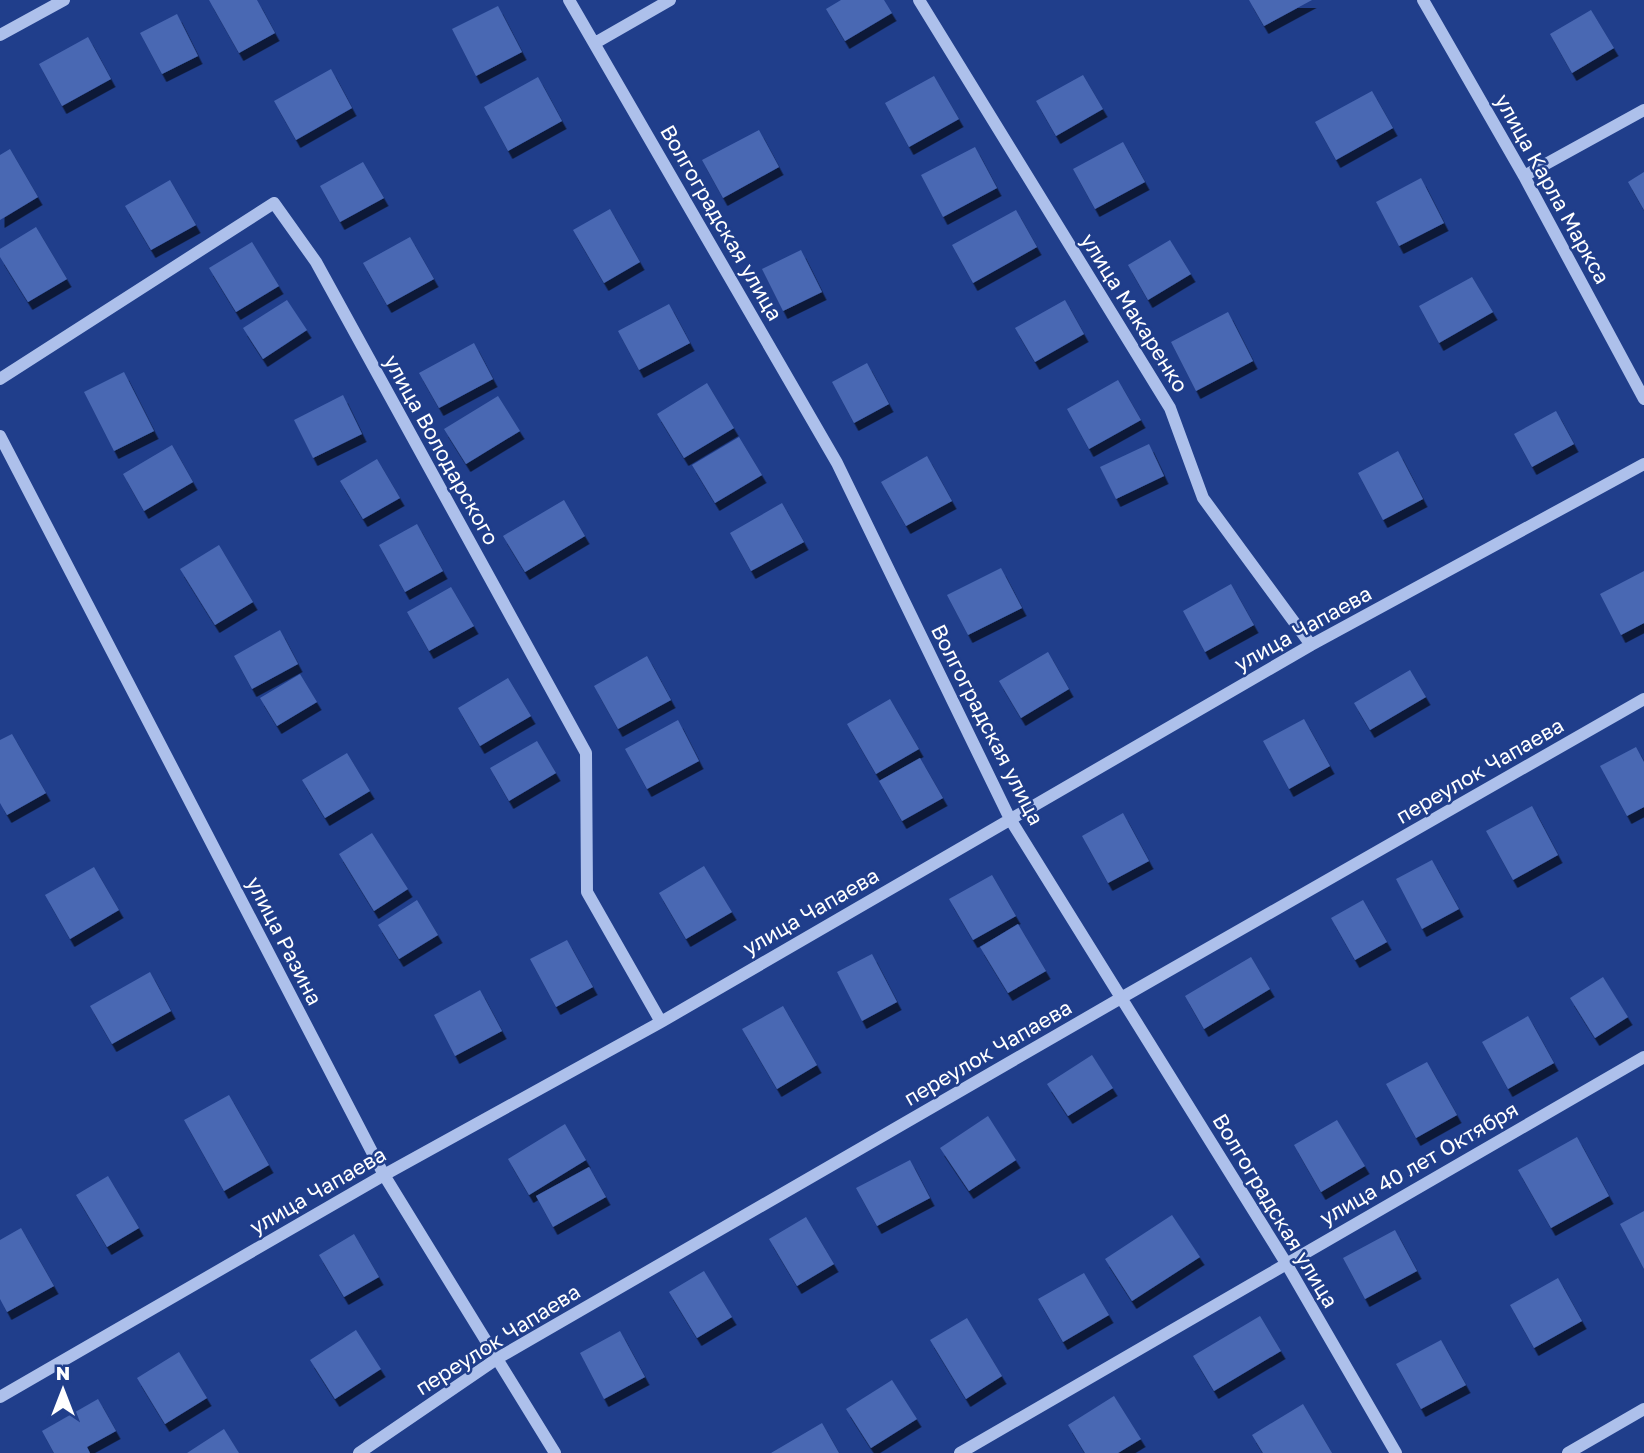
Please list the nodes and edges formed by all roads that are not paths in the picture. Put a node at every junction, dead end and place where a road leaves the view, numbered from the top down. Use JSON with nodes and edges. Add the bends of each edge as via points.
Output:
{"nodes":[{"id":1,"x":64,"y":0,"type":"edge"},
{"id":2,"x":569,"y":0,"type":"edge"},
{"id":3,"x":670,"y":0,"type":"edge"},
{"id":4,"x":919,"y":0,"type":"edge"},
{"id":5,"x":1423,"y":0,"type":"edge"},
{"id":6,"x":0,"y":35,"type":"edge"},
{"id":7,"x":595,"y":43,"type":"junction"},
{"id":8,"x":1644,"y":110,"type":"edge"},
{"id":9,"x":1524,"y":176,"type":"junction"},
{"id":10,"x":0,"y":379,"type":"edge"},
{"id":11,"x":1644,"y":399,"type":"edge"},
{"id":12,"x":0,"y":436,"type":"edge"},
{"id":13,"x":1644,"y":464,"type":"edge"},
{"id":14,"x":1311,"y":645,"type":"junction"},
{"id":15,"x":1644,"y":699,"type":"edge"},
{"id":16,"x":1010,"y":819,"type":"junction"},
{"id":17,"x":1121,"y":998,"type":"junction"},
{"id":18,"x":661,"y":1022,"type":"junction"},
{"id":19,"x":1644,"y":1057,"type":"edge"},
{"id":20,"x":384,"y":1175,"type":"junction"},
{"id":21,"x":1286,"y":1263,"type":"junction"},
{"id":22,"x":498,"y":1358,"type":"junction"},
{"id":23,"x":0,"y":1397,"type":"edge"},
{"id":24,"x":1644,"y":1409,"type":"edge"},
{"id":25,"x":359,"y":1453,"type":"edge"},
{"id":26,"x":555,"y":1453,"type":"edge"},
{"id":27,"x":960,"y":1453,"type":"edge"},
{"id":28,"x":1396,"y":1453,"type":"edge"},
{"id":29,"x":1568,"y":1453,"type":"edge"}],
"edges":[{"from":1,"to":6,"type":"street"},
{"from":2,"to":7,"type":"street","name":"Волгоградская улица"},
{"from":3,"to":7,"type":"street"},
{"from":4,"to":14,"type":"street","name":"улица Макаренко","via":[[1170,408],[1203,498]]},
{"from":5,"to":9,"type":"street","name":"улица Карла Маркса"},
{"from":7,"to":16,"type":"street","name":"Волгоградская улица","via":[[837,463]]},
{"from":8,"to":9,"type":"street"},
{"from":9,"to":11,"type":"street","name":"улица Карла Маркса"},
{"from":10,"to":18,"type":"street","name":"улица Володарского","via":[[274,203],[316,262],[586,752],[587,892]]},
{"from":12,"to":20,"type":"street","name":"улица Разина"},
{"from":13,"to":14,"type":"street","name":"улица Чапаева"},
{"from":14,"to":16,"type":"street","name":"улица Чапаева"},
{"from":15,"to":17,"type":"street","name":"переулок Чапаева"},
{"from":16,"to":17,"type":"street","name":"Волгоградская улица"},
{"from":16,"to":18,"type":"street","name":"улица Чапаева"},
{"from":17,"to":21,"type":"street","name":"Волгоградская улица"},
{"from":17,"to":22,"type":"street","name":"переулок Чапаева"},
{"from":18,"to":20,"type":"street","name":"улица Чапаева"},
{"from":19,"to":21,"type":"street","name":"улица 40 лет Октября"},
{"from":20,"to":22,"type":"street","name":"улица Разина"},
{"from":20,"to":23,"type":"street","name":"улица Чапаева"},
{"from":21,"to":27,"type":"street","name":"улица 40 лет Октября"},
{"from":21,"to":28,"type":"street","name":"Волгоградская улица"},
{"from":22,"to":25,"type":"street","name":"переулок Чапаева"},
{"from":22,"to":26,"type":"street","name":"улица Разина"},
{"from":24,"to":29,"type":"street"}]}
